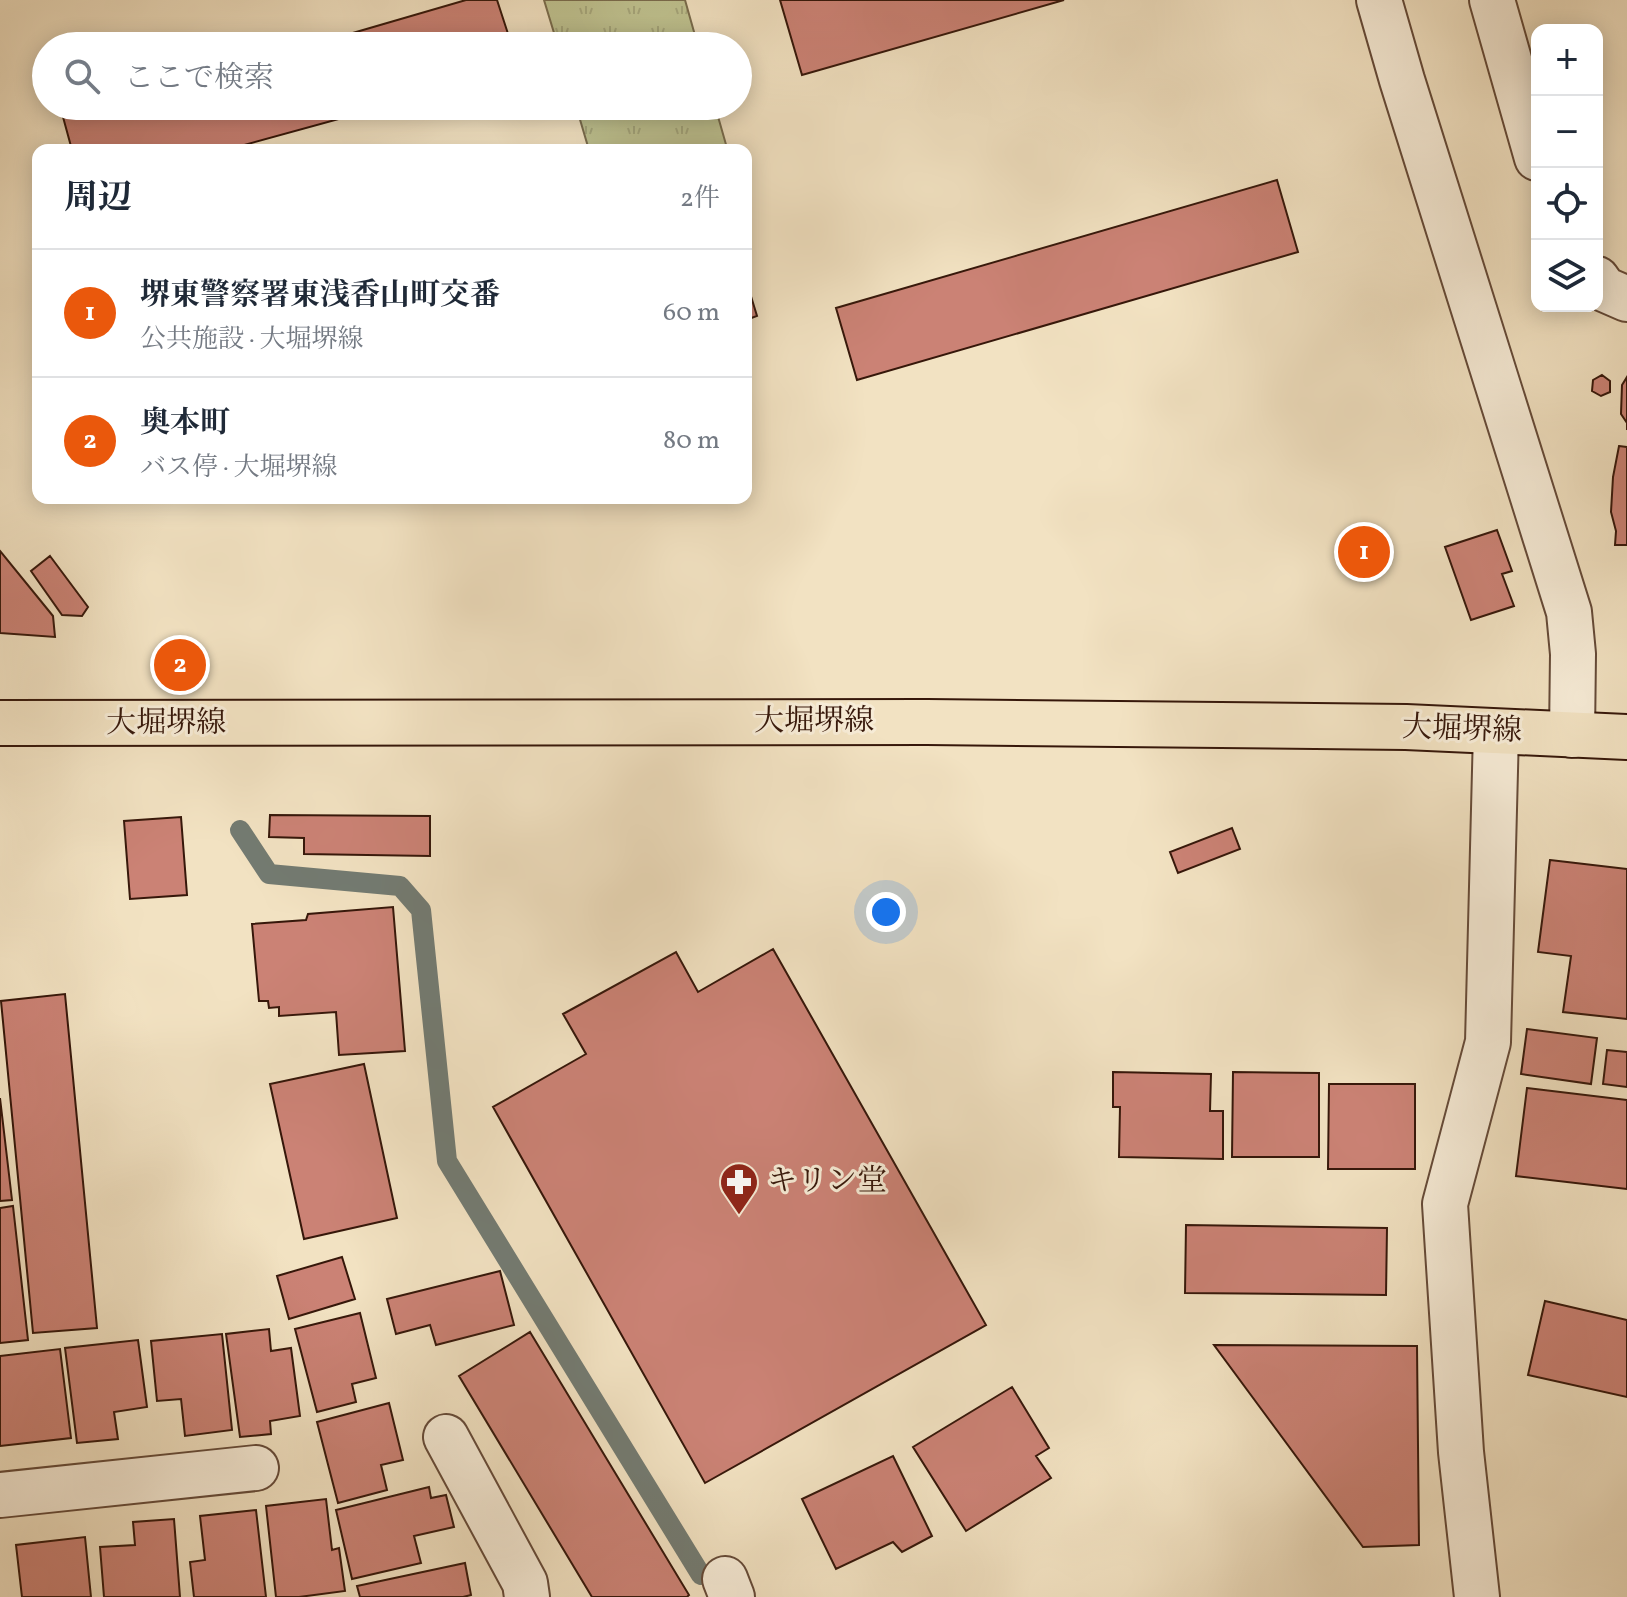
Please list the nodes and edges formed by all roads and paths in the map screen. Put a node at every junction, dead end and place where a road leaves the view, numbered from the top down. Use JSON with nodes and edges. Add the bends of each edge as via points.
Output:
{"nodes":[{"id":1,"x":1379,"y":0,"type":"edge"},
{"id":2,"x":1492,"y":0,"type":"edge"},
{"id":3,"x":1531,"y":137,"type":"edge"},
{"id":4,"x":1603,"y":288,"type":"edge"},
{"id":5,"x":1627,"y":299,"type":"edge"},
{"id":6,"x":0,"y":723,"type":"edge"},
{"id":7,"x":1496,"y":732,"type":"junction"},
{"id":8,"x":1572,"y":735,"type":"junction"},
{"id":9,"x":1627,"y":737,"type":"edge"},
{"id":10,"x":446,"y":1437,"type":"dead end"},
{"id":11,"x":256,"y":1468,"type":"dead end"},
{"id":12,"x":0,"y":1495,"type":"edge"},
{"id":13,"x":527,"y":1597,"type":"edge"},
{"id":14,"x":1477,"y":1597,"type":"edge"}],
"edges":[{"from":1,"to":8,"type":"street","via":[[1569,612]]},
{"from":2,"to":3,"type":"street"},
{"from":4,"to":5,"type":"street"},
{"from":6,"to":7,"type":"main road","name":"大堀堺線","via":[[927,722]]},
{"from":7,"to":8,"type":"main road","name":"大堀堺線"},
{"from":7,"to":14,"type":"street","via":[[1488,1042],[1445,1204],[1461,1452]]},
{"from":8,"to":9,"type":"main road","name":"大堀堺線"},
{"from":10,"to":13,"type":"street","via":[[525,1583]]},
{"from":11,"to":12,"type":"street"}]}
